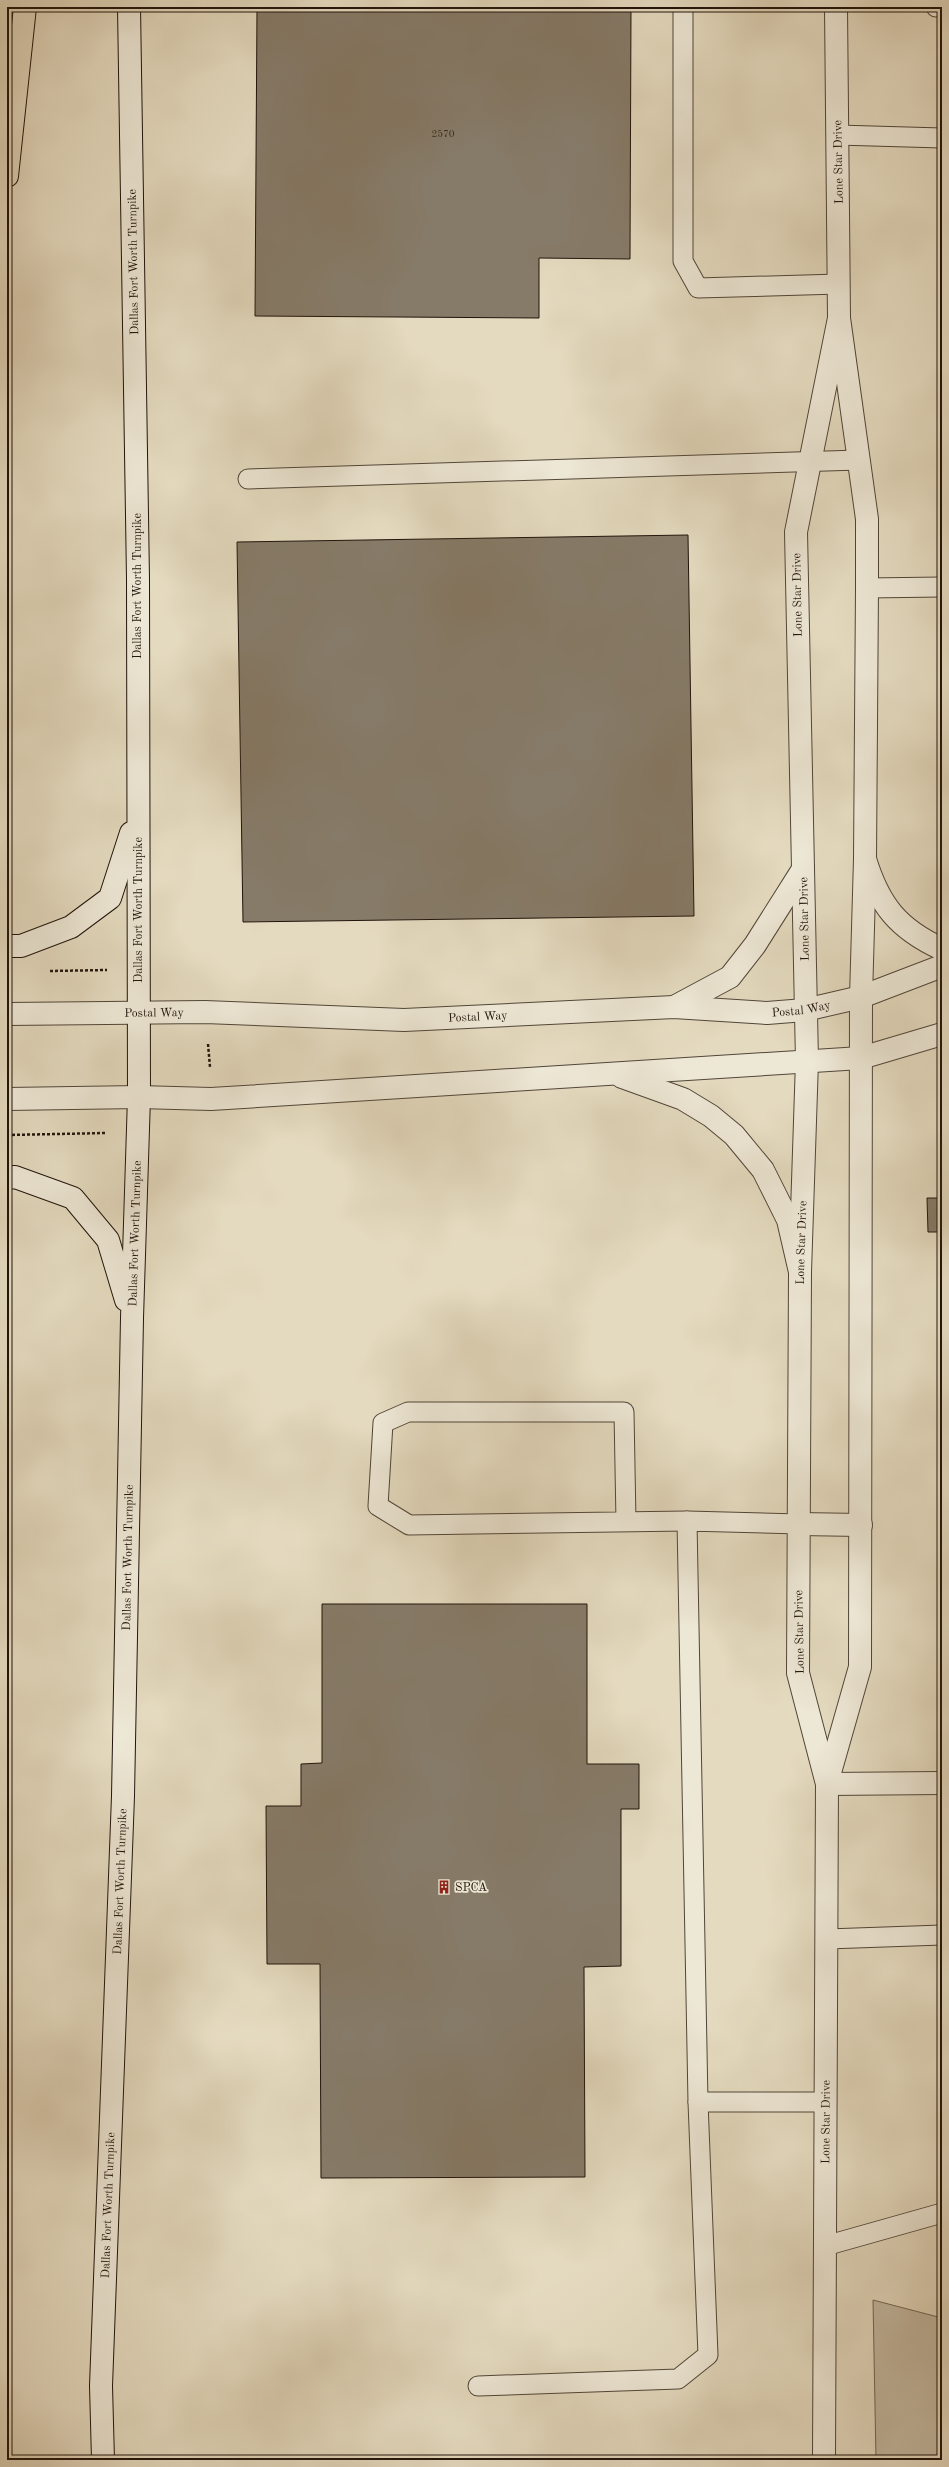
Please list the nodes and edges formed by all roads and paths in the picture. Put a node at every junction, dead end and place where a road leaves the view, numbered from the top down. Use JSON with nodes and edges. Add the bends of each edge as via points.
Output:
{"nodes":[{"id":1,"x":25,"y":7,"type":"edge"},
{"id":2,"x":129,"y":7,"type":"edge"},
{"id":3,"x":683,"y":7,"type":"edge"},
{"id":4,"x":836,"y":7,"type":"edge"},
{"id":5,"x":936,"y":7,"type":"edge"},
{"id":6,"x":942,"y":7,"type":"edge"},
{"id":7,"x":837,"y":135,"type":"junction"},
{"id":8,"x":942,"y":138,"type":"edge"},
{"id":9,"x":7,"y":176,"type":"edge"},
{"id":10,"x":839,"y":284,"type":"junction"},
{"id":11,"x":839,"y":318,"type":"junction"},
{"id":12,"x":859,"y":460,"type":"junction"},
{"id":13,"x":809,"y":463,"type":"junction"},
{"id":14,"x":248,"y":479,"type":"dead end"},
{"id":15,"x":942,"y":587,"type":"edge"},
{"id":16,"x":867,"y":588,"type":"junction"},
{"id":17,"x":138,"y":814,"type":"junction"},
{"id":18,"x":865,"y":859,"type":"junction"},
{"id":19,"x":803,"y":869,"type":"junction"},
{"id":20,"x":7,"y":946,"type":"edge"},
{"id":21,"x":942,"y":949,"type":"edge"},
{"id":22,"x":942,"y":966,"type":"edge"},
{"id":23,"x":112,"y":970,"type":"dead end"},
{"id":24,"x":44,"y":971,"type":"dead end"},
{"id":25,"x":861,"y":997,"type":"junction"},
{"id":26,"x":674,"y":1007,"type":"junction"},
{"id":27,"x":805,"y":1010,"type":"junction"},
{"id":28,"x":138,"y":1012,"type":"junction"},
{"id":29,"x":7,"y":1014,"type":"edge"},
{"id":30,"x":942,"y":1034,"type":"edge"},
{"id":31,"x":208,"y":1040,"type":"dead end"},
{"id":32,"x":861,"y":1058,"type":"junction"},
{"id":33,"x":807,"y":1061,"type":"junction"},
{"id":34,"x":211,"y":1074,"type":"dead end"},
{"id":35,"x":616,"y":1074,"type":"junction"},
{"id":36,"x":139,"y":1097,"type":"junction"},
{"id":37,"x":7,"y":1099,"type":"edge"},
{"id":38,"x":108,"y":1133,"type":"dead end"},
{"id":39,"x":7,"y":1135,"type":"edge"},
{"id":40,"x":7,"y":1178,"type":"edge"},
{"id":41,"x":800,"y":1272,"type":"junction"},
{"id":42,"x":132,"y":1318,"type":"junction"},
{"id":43,"x":687,"y":1521,"type":"junction"},
{"id":44,"x":626,"y":1522,"type":"junction"},
{"id":45,"x":798,"y":1524,"type":"junction"},
{"id":46,"x":861,"y":1525,"type":"junction"},
{"id":47,"x":942,"y":1783,"type":"edge"},
{"id":48,"x":827,"y":1784,"type":"junction"},
{"id":49,"x":942,"y":1935,"type":"edge"},
{"id":50,"x":827,"y":1939,"type":"junction"},
{"id":51,"x":698,"y":2102,"type":"junction"},
{"id":52,"x":826,"y":2102,"type":"junction"},
{"id":53,"x":942,"y":2213,"type":"edge"},
{"id":54,"x":825,"y":2246,"type":"junction"},
{"id":55,"x":478,"y":2386,"type":"dead end"},
{"id":56,"x":102,"y":2460,"type":"edge"},
{"id":57,"x":824,"y":2460,"type":"edge"}],
"edges":[{"from":1,"to":9,"type":"highway"},
{"from":2,"to":17,"type":"street","name":"Dallas Fort Worth Turnpike","via":[[138,579]]},
{"from":3,"to":10,"type":"lane","via":[[683,261],[698,288]]},
{"from":4,"to":7,"type":"street","name":"Lone Star Drive"},
{"from":5,"to":6,"type":"lane"},
{"from":7,"to":8,"type":"lane"},
{"from":7,"to":10,"type":"street","name":"Lone Star Drive"},
{"from":10,"to":11,"type":"street","name":"Lone Star Drive"},
{"from":11,"to":12,"type":"street","name":"Lone Star Drive"},
{"from":11,"to":13,"type":"street","name":"Lone Star Drive"},
{"from":12,"to":13,"type":"lane"},
{"from":12,"to":16,"type":"street","name":"Lone Star Drive","via":[[866,519]]},
{"from":13,"to":14,"type":"lane"},
{"from":13,"to":19,"type":"street","name":"Lone Star Drive","via":[[796,532]]},
{"from":15,"to":16,"type":"lane"},
{"from":16,"to":18,"type":"street","name":"Lone Star Drive"},
{"from":17,"to":20,"type":"street","via":[[110,898],[71,927],[21,946]]},
{"from":17,"to":28,"type":"street","name":"Dallas Fort Worth Turnpike"},
{"from":18,"to":21,"type":"street","via":[[874,887],[905,929]]},
{"from":18,"to":25,"type":"street","name":"Lone Star Drive"},
{"from":19,"to":26,"type":"street","via":[[755,945],[730,976]]},
{"from":19,"to":27,"type":"street","name":"Lone Star Drive"},
{"from":22,"to":25,"type":"street","name":"Postal Way"},
{"from":23,"to":24,"type":"path"},
{"from":25,"to":27,"type":"street","name":"Postal Way"},
{"from":25,"to":32,"type":"street","name":"Lone Star Drive"},
{"from":26,"to":27,"type":"street","name":"Postal Way","via":[[767,1013]]},
{"from":26,"to":28,"type":"street","name":"Postal Way","via":[[404,1020],[205,1012]]},
{"from":27,"to":33,"type":"street","name":"Lone Star Drive"},
{"from":28,"to":29,"type":"street","name":"Postal Way"},
{"from":28,"to":36,"type":"street","name":"Dallas Fort Worth Turnpike"},
{"from":30,"to":32,"type":"street"},
{"from":31,"to":34,"type":"path"},
{"from":32,"to":33,"type":"street"},
{"from":32,"to":46,"type":"street","name":"Lone Star Drive"},
{"from":33,"to":35,"type":"street"},
{"from":33,"to":41,"type":"street","name":"Lone Star Drive"},
{"from":35,"to":36,"type":"street","via":[[211,1099]]},
{"from":35,"to":41,"type":"street","via":[[683,1099],[711,1116],[734,1135],[763,1170],[788,1220]]},
{"from":36,"to":37,"type":"street"},
{"from":36,"to":42,"type":"street","name":"Dallas Fort Worth Turnpike"},
{"from":38,"to":39,"type":"path"},
{"from":40,"to":42,"type":"street","via":[[15,1178],[73,1198],[108,1240]]},
{"from":41,"to":45,"type":"street","name":"Lone Star Drive"},
{"from":42,"to":56,"type":"street","name":"Dallas Fort Worth Turnpike","via":[[123,1796],[101,2386]]},
{"from":43,"to":44,"type":"lane"},
{"from":43,"to":45,"type":"lane"},
{"from":43,"to":51,"type":"lane"},
{"from":44,"to":44,"type":"lane","via":[[409,1525],[378,1506],[383,1423],[408,1412],[624,1412]]},
{"from":45,"to":46,"type":"street"},
{"from":45,"to":48,"type":"street","name":"Lone Star Drive","via":[[798,1673]]},
{"from":46,"to":48,"type":"street","name":"Lone Star Drive","via":[[860,1667]]},
{"from":47,"to":48,"type":"street"},
{"from":48,"to":50,"type":"street","name":"Lone Star Drive"},
{"from":49,"to":50,"type":"lane"},
{"from":50,"to":52,"type":"street","name":"Lone Star Drive"},
{"from":51,"to":52,"type":"lane"},
{"from":51,"to":55,"type":"lane","via":[[708,2355],[678,2379]]},
{"from":52,"to":54,"type":"street","name":"Lone Star Drive"},
{"from":53,"to":54,"type":"lane"},
{"from":54,"to":57,"type":"street","name":"Lone Star Drive"}]}
